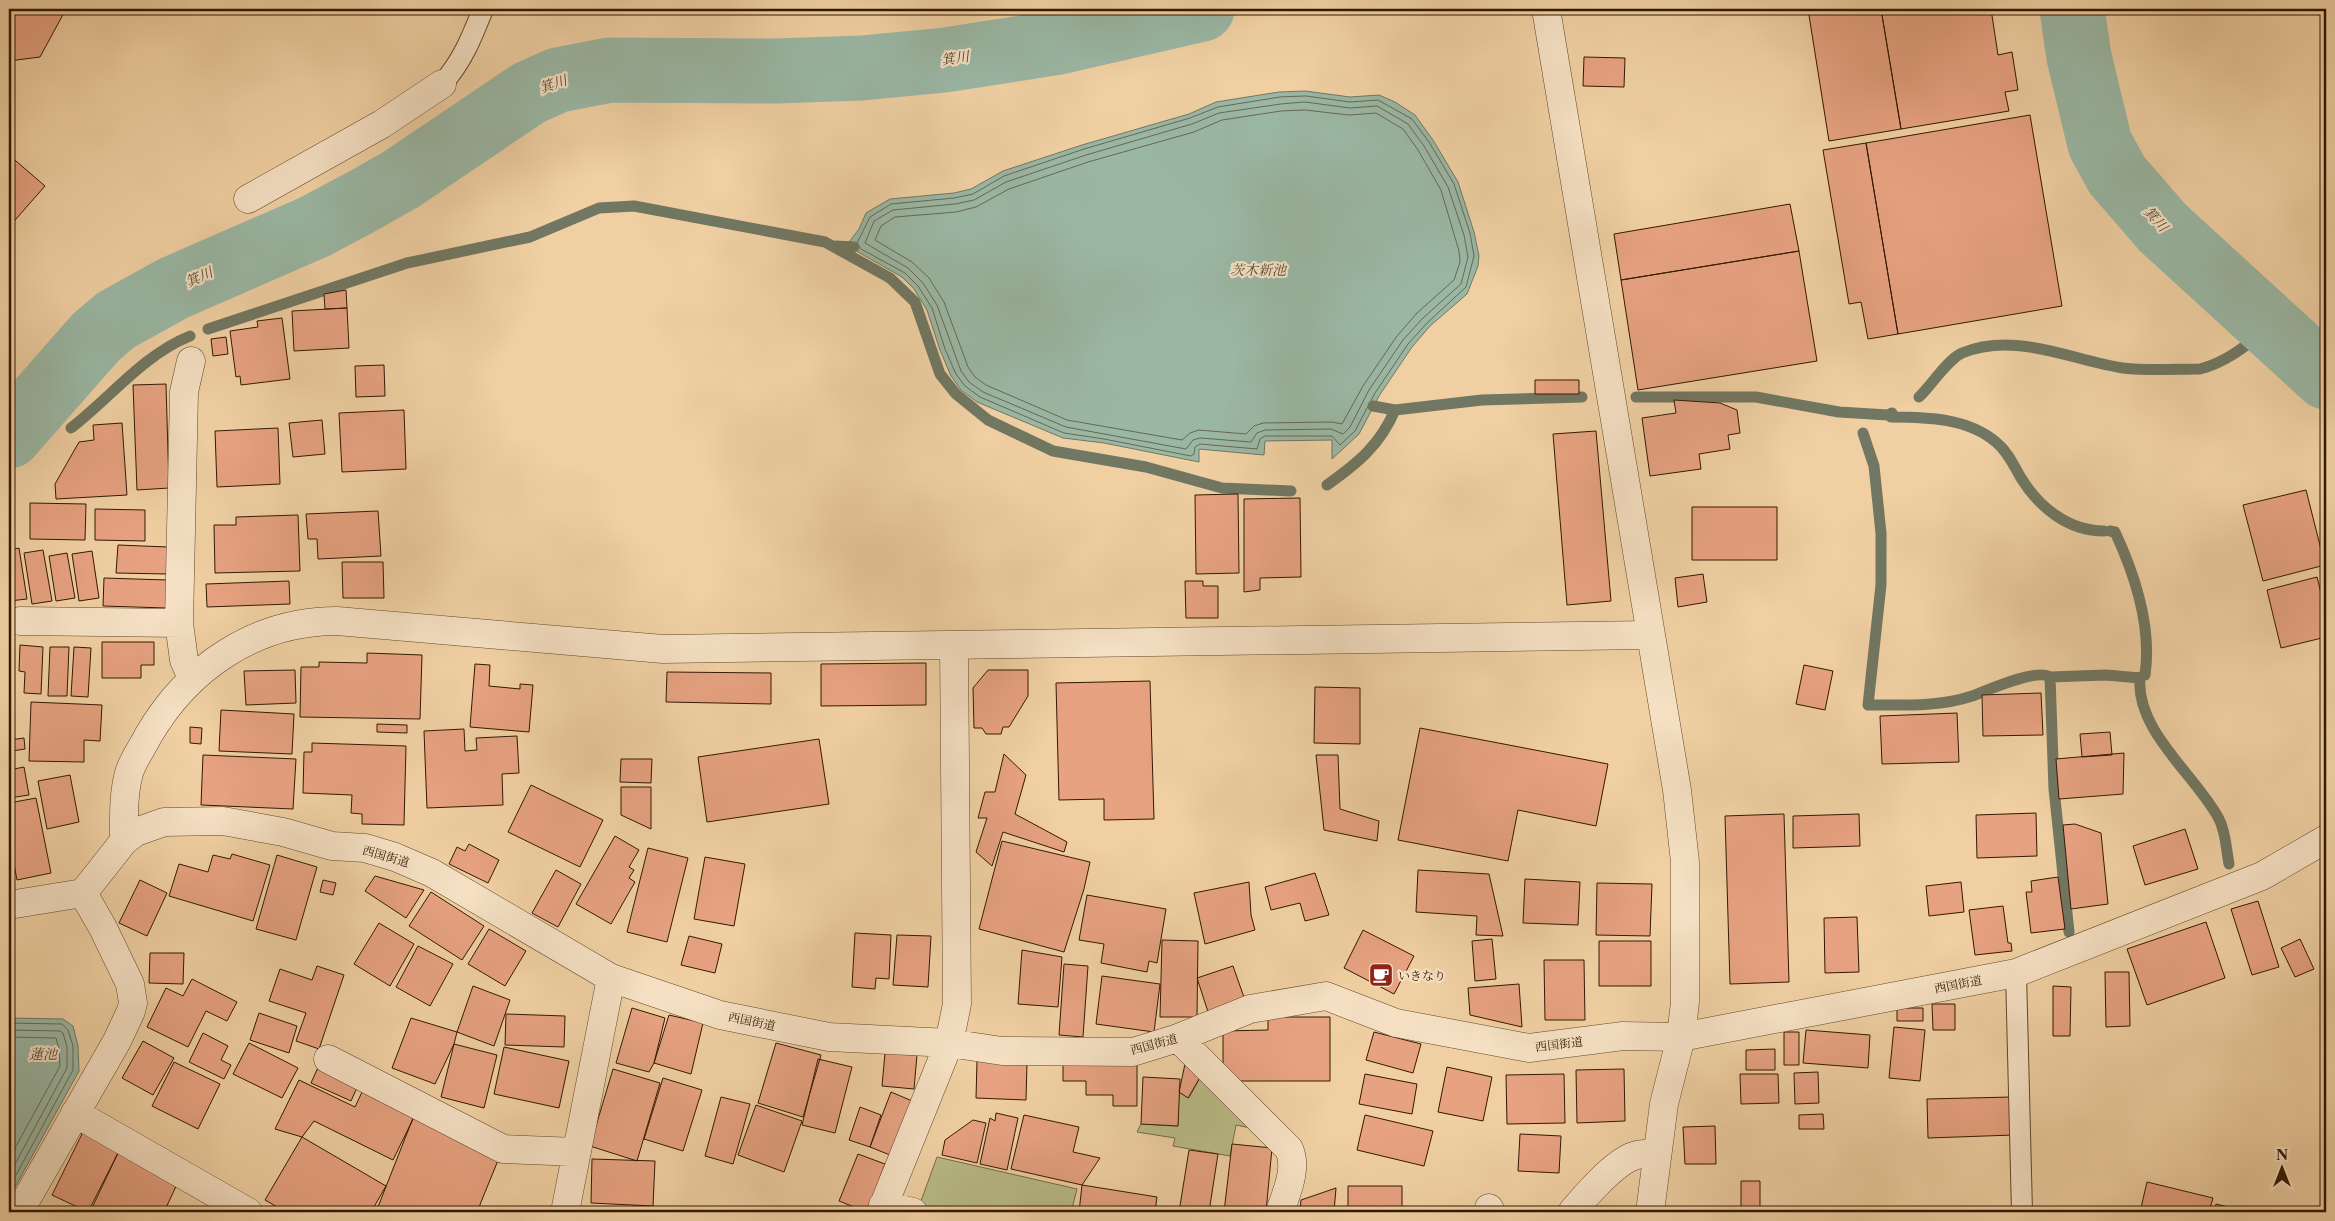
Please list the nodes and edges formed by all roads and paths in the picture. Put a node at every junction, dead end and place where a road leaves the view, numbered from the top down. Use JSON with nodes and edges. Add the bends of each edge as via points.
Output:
{"nodes":[{"id":1,"x":483,"y":9,"type":"edge"},
{"id":2,"x":1546,"y":9,"type":"edge"},
{"id":3,"x":442,"y":84,"type":"joint"},
{"id":4,"x":248,"y":199,"type":"dead end"},
{"id":5,"x":191,"y":361,"type":"dead end"},
{"id":6,"x":20,"y":621,"type":"dead end"},
{"id":7,"x":178,"y":623,"type":"junction"},
{"id":8,"x":1650,"y":635,"type":"junction"},
{"id":9,"x":954,"y":645,"type":"junction"},
{"id":10,"x":192,"y":678,"type":"junction"},
{"id":11,"x":2326,"y":839,"type":"edge"},
{"id":12,"x":124,"y":841,"type":"junction"},
{"id":13,"x":82,"y":893,"type":"junction"},
{"id":14,"x":9,"y":905,"type":"edge"},
{"id":15,"x":2016,"y":974,"type":"junction"},
{"id":16,"x":611,"y":978,"type":"junction"},
{"id":17,"x":1681,"y":1037,"type":"junction"},
{"id":18,"x":1178,"y":1038,"type":"junction"},
{"id":19,"x":950,"y":1043,"type":"junction"},
{"id":20,"x":328,"y":1059,"type":"dead end"},
{"id":21,"x":74,"y":1113,"type":"junction"},
{"id":22,"x":576,"y":1152,"type":"junction"},
{"id":23,"x":1658,"y":1155,"type":"junction"},
{"id":24,"x":882,"y":1209,"type":"edge"},
{"id":25,"x":19,"y":1212,"type":"edge"},
{"id":26,"x":248,"y":1212,"type":"edge"},
{"id":27,"x":565,"y":1212,"type":"edge"},
{"id":28,"x":914,"y":1212,"type":"edge"},
{"id":29,"x":1280,"y":1212,"type":"edge"},
{"id":30,"x":1572,"y":1212,"type":"edge"},
{"id":31,"x":1650,"y":1212,"type":"edge"},
{"id":32,"x":2022,"y":1212,"type":"edge"}],
"edges":[{"from":1,"to":3,"type":"lane","via":[[466,50]]},
{"from":2,"to":8,"type":"street"},
{"from":3,"to":4,"type":"street","via":[[374,128]]},
{"from":5,"to":7,"type":"street","via":[[184,392]]},
{"from":6,"to":7,"type":"street"},
{"from":7,"to":10,"type":"street","via":[[184,660]]},
{"from":8,"to":9,"type":"street"},
{"from":8,"to":17,"type":"street","via":[[1677,790],[1685,862],[1685,1002]]},
{"from":9,"to":10,"type":"street","via":[[642,648],[327,620],[290,625],[256,638],[234,648]]},
{"from":9,"to":19,"type":"street","via":[[958,1004]]},
{"from":10,"to":12,"type":"street","via":[[163,712],[132,766],[126,793]]},
{"from":11,"to":15,"type":"street","name":"西国街道","via":[[2262,876]]},
{"from":12,"to":13,"type":"street","name":"西国街道"},
{"from":12,"to":16,"type":"street","name":"西国街道","via":[[141,829],[164,822],[222,821],[342,847],[365,848],[432,873]]},
{"from":13,"to":14,"type":"street"},
{"from":13,"to":21,"type":"street","via":[[125,973],[132,1002],[128,1020]]},
{"from":15,"to":17,"type":"street","name":"西国街道"},
{"from":15,"to":32,"type":"lane"},
{"from":16,"to":19,"type":"street","name":"西国街道","via":[[720,1015],[828,1037]]},
{"from":16,"to":22,"type":"street"},
{"from":17,"to":18,"type":"street","name":"西国街道","via":[[1623,1036],[1529,1048],[1396,1023],[1326,996],[1250,1009]]},
{"from":17,"to":23,"type":"street","via":[[1664,1104]]},
{"from":18,"to":19,"type":"street","name":"西国街道","via":[[1133,1052],[1002,1051]]},
{"from":18,"to":29,"type":"street","via":[[1290,1149],[1294,1158],[1292,1171]]},
{"from":19,"to":24,"type":"street"},
{"from":20,"to":22,"type":"street","via":[[502,1149]]},
{"from":21,"to":25,"type":"street"},
{"from":21,"to":26,"type":"street"},
{"from":22,"to":27,"type":"street"},
{"from":23,"to":30,"type":"street","via":[[1642,1154],[1628,1158]]},
{"from":23,"to":31,"type":"street"},
{"from":24,"to":28,"type":"street"}]}
